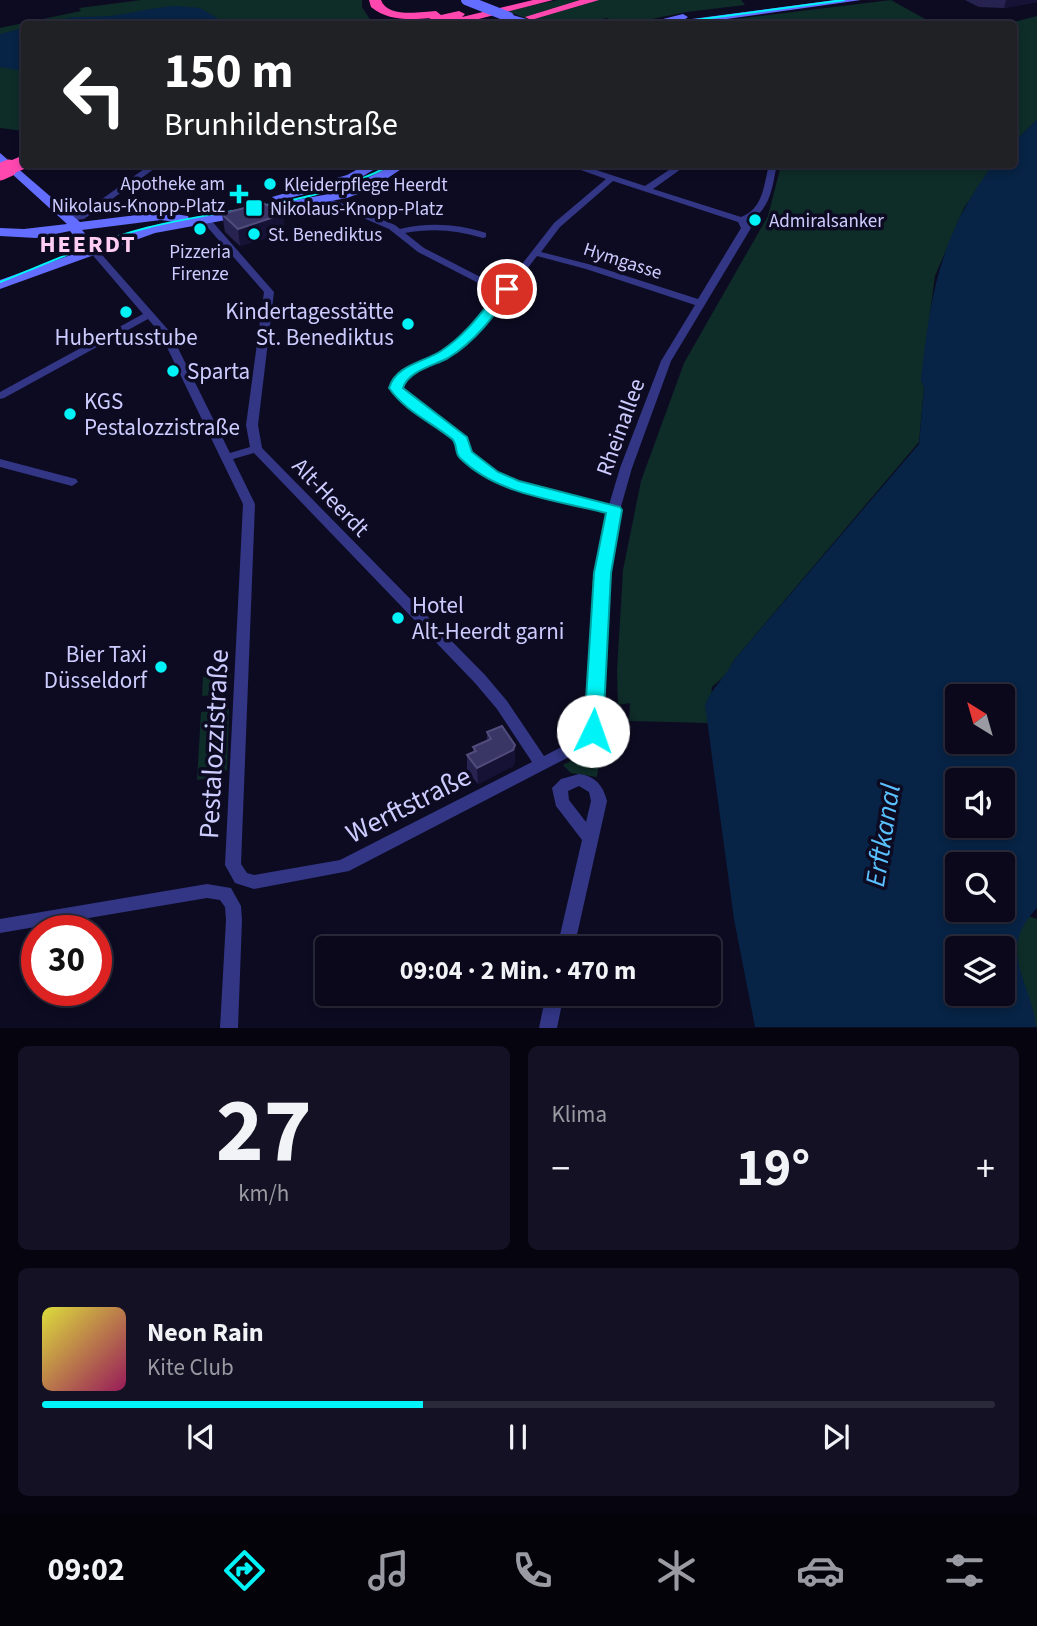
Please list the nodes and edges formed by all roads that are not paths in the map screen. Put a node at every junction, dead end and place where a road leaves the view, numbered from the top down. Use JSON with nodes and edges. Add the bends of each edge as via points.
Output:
{"nodes":[{"id":1,"x":367,"y":0,"type":"edge"},
{"id":2,"x":375,"y":0,"type":"edge"},
{"id":3,"x":466,"y":0,"type":"edge"},
{"id":4,"x":490,"y":0,"type":"edge"},
{"id":5,"x":511,"y":0,"type":"edge"},
{"id":6,"x":547,"y":0,"type":"edge"},
{"id":7,"x":593,"y":0,"type":"edge"},
{"id":8,"x":818,"y":0,"type":"edge"},
{"id":9,"x":856,"y":0,"type":"edge"},
{"id":10,"x":445,"y":18,"type":"edge"},
{"id":11,"x":376,"y":21,"type":"edge"},
{"id":12,"x":424,"y":21,"type":"edge"},
{"id":13,"x":433,"y":21,"type":"edge"},
{"id":14,"x":512,"y":21,"type":"edge"},
{"id":15,"x":518,"y":21,"type":"edge"},
{"id":16,"x":665,"y":21,"type":"edge"},
{"id":17,"x":696,"y":21,"type":"edge"},
{"id":18,"x":0,"y":157,"type":"edge"},
{"id":19,"x":21,"y":159,"type":"edge"},
{"id":20,"x":21,"y":159,"type":"edge"},
{"id":21,"x":0,"y":165,"type":"edge"},
{"id":22,"x":152,"y":168,"type":"edge"},
{"id":23,"x":370,"y":168,"type":"edge"},
{"id":24,"x":397,"y":168,"type":"edge"},
{"id":25,"x":579,"y":168,"type":"edge"},
{"id":26,"x":678,"y":168,"type":"edge"},
{"id":27,"x":772,"y":168,"type":"edge"},
{"id":28,"x":0,"y":172,"type":"edge"},
{"id":29,"x":611,"y":179,"type":"junction"},
{"id":30,"x":645,"y":190,"type":"junction"},
{"id":31,"x":323,"y":199,"type":"junction"},
{"id":32,"x":171,"y":215,"type":"junction"},
{"id":33,"x":741,"y":220,"type":"junction"},
{"id":34,"x":207,"y":221,"type":"junction"},
{"id":35,"x":81,"y":230,"type":"junction"},
{"id":36,"x":152,"y":230,"type":"junction"},
{"id":37,"x":0,"y":232,"type":"edge"},
{"id":38,"x":398,"y":232,"type":"junction"},
{"id":39,"x":25,"y":233,"type":"junction"},
{"id":40,"x":483,"y":235,"type":"dead end"},
{"id":41,"x":535,"y":253,"type":"junction"},
{"id":42,"x":0,"y":276,"type":"edge"},
{"id":43,"x":0,"y":285,"type":"edge"},
{"id":44,"x":507,"y":289,"type":"junction"},
{"id":45,"x":700,"y":303,"type":"junction"},
{"id":46,"x":150,"y":314,"type":"junction"},
{"id":47,"x":0,"y":396,"type":"edge"},
{"id":48,"x":403,"y":397,"type":"joint"},
{"id":49,"x":256,"y":449,"type":"junction"},
{"id":50,"x":228,"y":457,"type":"junction"},
{"id":51,"x":0,"y":463,"type":"edge"},
{"id":52,"x":72,"y":482,"type":"dead end"},
{"id":53,"x":614,"y":510,"type":"junction"},
{"id":54,"x":589,"y":740,"type":"joint"},
{"id":55,"x":542,"y":765,"type":"junction"},
{"id":56,"x":590,"y":839,"type":"dead end"},
{"id":57,"x":241,"y":878,"type":"junction"},
{"id":58,"x":225,"y":892,"type":"junction"},
{"id":59,"x":0,"y":926,"type":"edge"},
{"id":60,"x":568,"y":936,"type":"edge"},
{"id":61,"x":552,"y":1006,"type":"edge"},
{"id":62,"x":229,"y":1027,"type":"edge"},
{"id":63,"x":548,"y":1027,"type":"edge"}],
"edges":[{"from":1,"to":11,"type":"highway"},
{"from":2,"to":10,"type":"highway","via":[[379,9],[395,15]]},
{"from":3,"to":14,"type":"main road","bridge":true},
{"from":4,"to":10,"type":"highway"},
{"from":5,"to":13,"type":"highway"},
{"from":6,"to":10,"type":"highway"},
{"from":7,"to":15,"type":"highway"},
{"from":8,"to":16,"type":"main road"},
{"from":9,"to":17,"type":"main road"},
{"from":10,"to":12,"type":"highway"},
{"from":18,"to":35,"type":"main road"},
{"from":19,"to":21,"type":"highway"},
{"from":20,"to":28,"type":"highway","bridge":true},
{"from":22,"to":35,"type":"street"},
{"from":23,"to":32,"type":"main road","via":[[351,178],[297,192]]},
{"from":24,"to":31,"type":"main road","via":[[368,186]]},
{"from":25,"to":29,"type":"street"},
{"from":26,"to":30,"type":"street"},
{"from":27,"to":33,"type":"street","via":[[764,206]]},
{"from":29,"to":30,"type":"street"},
{"from":29,"to":41,"type":"street","via":[[568,213]]},
{"from":30,"to":33,"type":"street"},
{"from":31,"to":34,"type":"main road"},
{"from":31,"to":38,"type":"street"},
{"from":32,"to":35,"type":"main road"},
{"from":32,"to":35,"type":"main road"},
{"from":32,"to":36,"type":"main road","via":[[183,221]]},
{"from":33,"to":45,"type":"street","name":"Rheinallee","via":[[746,228]]},
{"from":34,"to":36,"type":"main road"},
{"from":34,"to":49,"type":"street","via":[[269,292],[251,425]]},
{"from":35,"to":36,"type":"main road","via":[[110,243]]},
{"from":35,"to":39,"type":"main road"},
{"from":35,"to":39,"type":"main road","via":[[59,235]]},
{"from":35,"to":42,"type":"main road"},
{"from":35,"to":43,"type":"main road"},
{"from":35,"to":46,"type":"street","name":"Pestalozzistraße"},
{"from":37,"to":39,"type":"main road"},
{"from":38,"to":40,"type":"street","via":[[463,228]]},
{"from":38,"to":44,"type":"street","via":[[421,250],[491,286]]},
{"from":41,"to":44,"type":"street"},
{"from":41,"to":45,"type":"street","name":"Hymgasse"},
{"from":44,"to":48,"type":"street","via":[[472,334],[399,378],[396,388]]},
{"from":45,"to":53,"type":"street","name":"Rheinallee","via":[[666,362]]},
{"from":46,"to":47,"type":"street"},
{"from":46,"to":50,"type":"street","name":"Pestalozzistraße","via":[[181,363]]},
{"from":48,"to":53,"type":"street","via":[[462,440],[464,454],[492,475]]},
{"from":49,"to":50,"type":"street"},
{"from":49,"to":55,"type":"street","name":"Alt-Heerdt","via":[[480,679]]},
{"from":50,"to":57,"type":"street","name":"Pestalozzistraße","via":[[249,504],[233,865]]},
{"from":51,"to":52,"type":"street"},
{"from":53,"to":54,"type":"street","name":"Rheinallee","via":[[603,573]]},
{"from":54,"to":55,"type":"street","name":"Werftstraße"},
{"from":55,"to":57,"type":"street","name":"Werftstraße","via":[[343,866],[254,882]]},
{"from":56,"to":60,"type":"street"},
{"from":57,"to":58,"type":"street"},
{"from":58,"to":59,"type":"street","via":[[206,891]]},
{"from":58,"to":62,"type":"street","via":[[234,920]]},
{"from":61,"to":63,"type":"street"}]}
